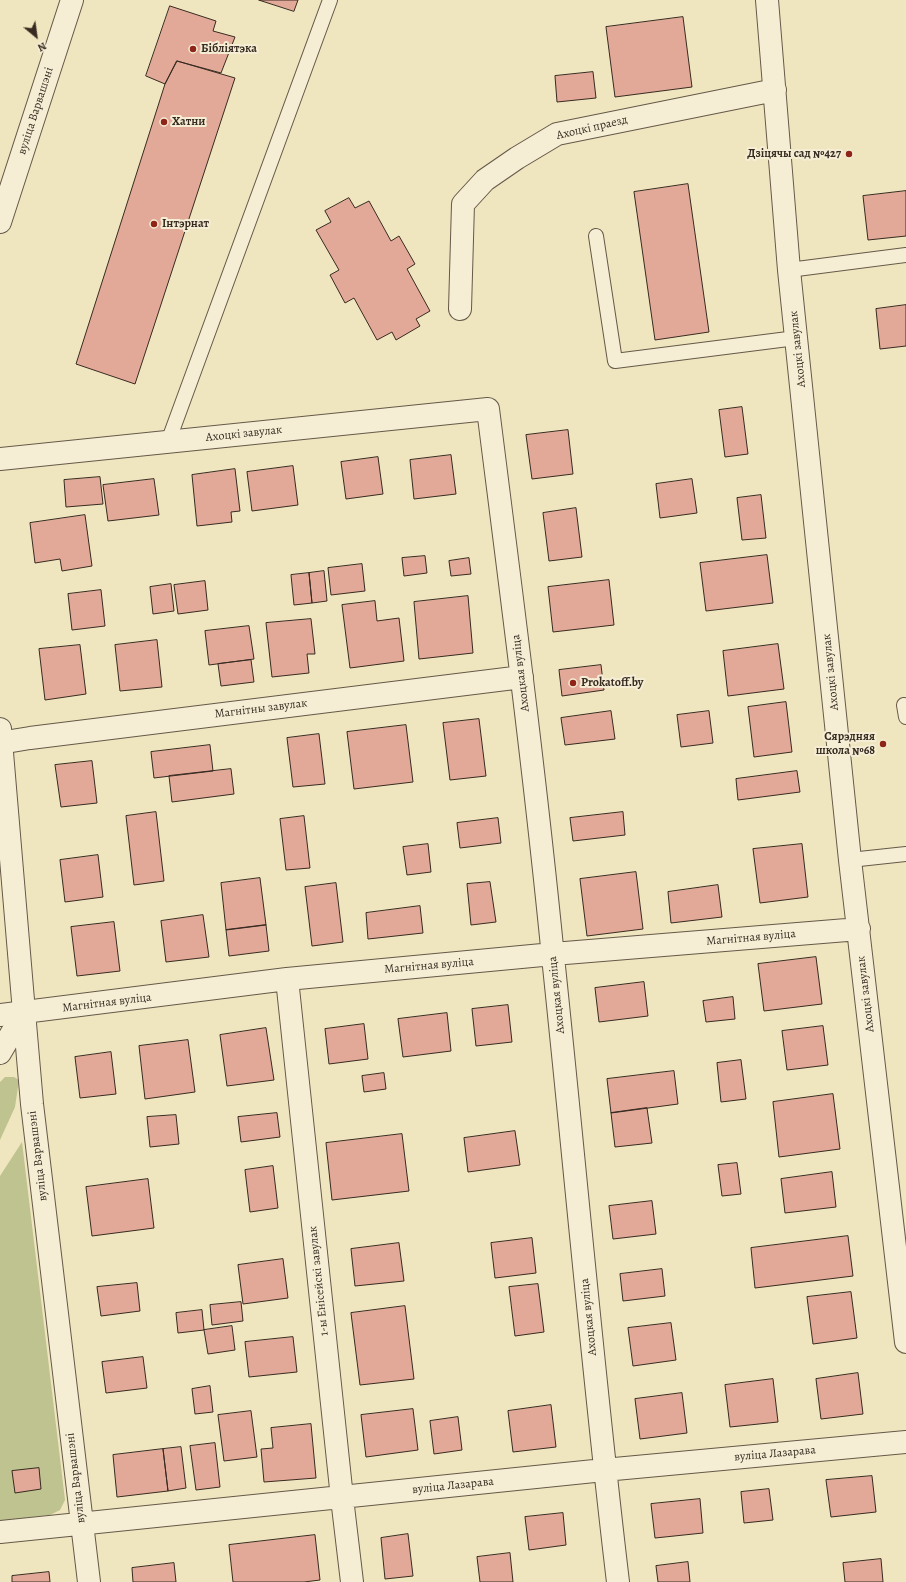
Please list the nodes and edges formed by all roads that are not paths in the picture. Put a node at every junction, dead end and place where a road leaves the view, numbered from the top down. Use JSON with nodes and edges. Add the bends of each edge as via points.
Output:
{"nodes":[{"id":1,"x":72,"y":0,"type":"edge"},
{"id":2,"x":330,"y":0,"type":"edge"},
{"id":3,"x":766,"y":0,"type":"edge"},
{"id":4,"x":775,"y":90,"type":"junction"},
{"id":5,"x":0,"y":222,"type":"edge"},
{"id":6,"x":596,"y":236,"type":"dead end"},
{"id":7,"x":906,"y":255,"type":"edge"},
{"id":8,"x":789,"y":270,"type":"junction"},
{"id":9,"x":460,"y":309,"type":"dead end"},
{"id":10,"x":796,"y":338,"type":"junction"},
{"id":11,"x":488,"y":409,"type":"joint"},
{"id":12,"x":168,"y":442,"type":"junction"},
{"id":13,"x":0,"y":459,"type":"edge"},
{"id":14,"x":522,"y":677,"type":"junction"},
{"id":15,"x":1,"y":738,"type":"edge"},
{"id":16,"x":906,"y":854,"type":"edge"},
{"id":17,"x":850,"y":860,"type":"junction"},
{"id":18,"x":858,"y":929,"type":"junction"},
{"id":19,"x":553,"y":954,"type":"junction"},
{"id":20,"x":287,"y":979,"type":"junction"},
{"id":21,"x":24,"y":1012,"type":"junction"},
{"id":22,"x":0,"y":1015,"type":"edge"},
{"id":23,"x":0,"y":1053,"type":"edge"},
{"id":24,"x":900,"y":1234,"type":"edge"},
{"id":25,"x":906,"y":1342,"type":"edge"},
{"id":26,"x":906,"y":1442,"type":"edge"},
{"id":27,"x":604,"y":1470,"type":"junction"},
{"id":28,"x":342,"y":1498,"type":"junction"},
{"id":29,"x":81,"y":1523,"type":"junction"},
{"id":30,"x":0,"y":1532,"type":"edge"},
{"id":31,"x":89,"y":1582,"type":"edge"},
{"id":32,"x":352,"y":1582,"type":"edge"},
{"id":33,"x":618,"y":1582,"type":"edge"}],
"edges":[{"from":1,"to":5,"type":"street","name":"вуліца Варвашэні"},
{"from":2,"to":12,"type":"lane"},
{"from":3,"to":4,"type":"street","name":"Ахоцкі завулак"},
{"from":4,"to":8,"type":"street","name":"Ахоцкі завулак"},
{"from":4,"to":9,"type":"street","name":"Ахоцкі праезд","via":[[558,134],[485,180],[463,204]]},
{"from":6,"to":10,"type":"lane","via":[[615,361]]},
{"from":7,"to":8,"type":"lane"},
{"from":8,"to":10,"type":"street","name":"Ахоцкі завулак"},
{"from":10,"to":17,"type":"street","name":"Ахоцкі завулак"},
{"from":11,"to":12,"type":"street","name":"Ахоцкі завулак"},
{"from":11,"to":14,"type":"street","name":"Ахоцкая вуліца"},
{"from":12,"to":13,"type":"street","name":"Ахоцкі завулак"},
{"from":14,"to":15,"type":"street","name":"Магнітны завулак","via":[[62,734]]},
{"from":14,"to":19,"type":"street","name":"Ахоцкая вуліца"},
{"from":15,"to":21,"type":"street","name":"вуліца Варвашэні"},
{"from":16,"to":17,"type":"lane"},
{"from":17,"to":18,"type":"street","name":"Ахоцкі завулак"},
{"from":18,"to":19,"type":"street","name":"Магнітная вуліца"},
{"from":18,"to":24,"type":"street","name":"Ахоцкі завулак"},
{"from":19,"to":20,"type":"street","name":"Магнітная вуліца"},
{"from":19,"to":27,"type":"street","name":"Ахоцкая вуліца"},
{"from":20,"to":21,"type":"street","name":"Магнітная вуліца"},
{"from":20,"to":28,"type":"street","name":"1-ы Енісейскі завулак"},
{"from":21,"to":22,"type":"street","name":"Магнітная вуліца"},
{"from":21,"to":23,"type":"street"},
{"from":21,"to":29,"type":"street","name":"вуліца Варвашэні","via":[[32,1104]]},
{"from":24,"to":25,"type":"street","name":"Ахоцкі завулак"},
{"from":26,"to":27,"type":"street","name":"вуліца Лазарава"},
{"from":27,"to":28,"type":"street","name":"вуліца Лазарава"},
{"from":27,"to":33,"type":"street","name":"Ахоцкая вуліца"},
{"from":28,"to":29,"type":"street","name":"вуліца Лазарава"},
{"from":28,"to":32,"type":"street","name":"1-ы Енісейскі завулак"},
{"from":29,"to":30,"type":"street","name":"вуліца Лазарава"},
{"from":29,"to":31,"type":"street","name":"вуліца Варвашэні"}]}
